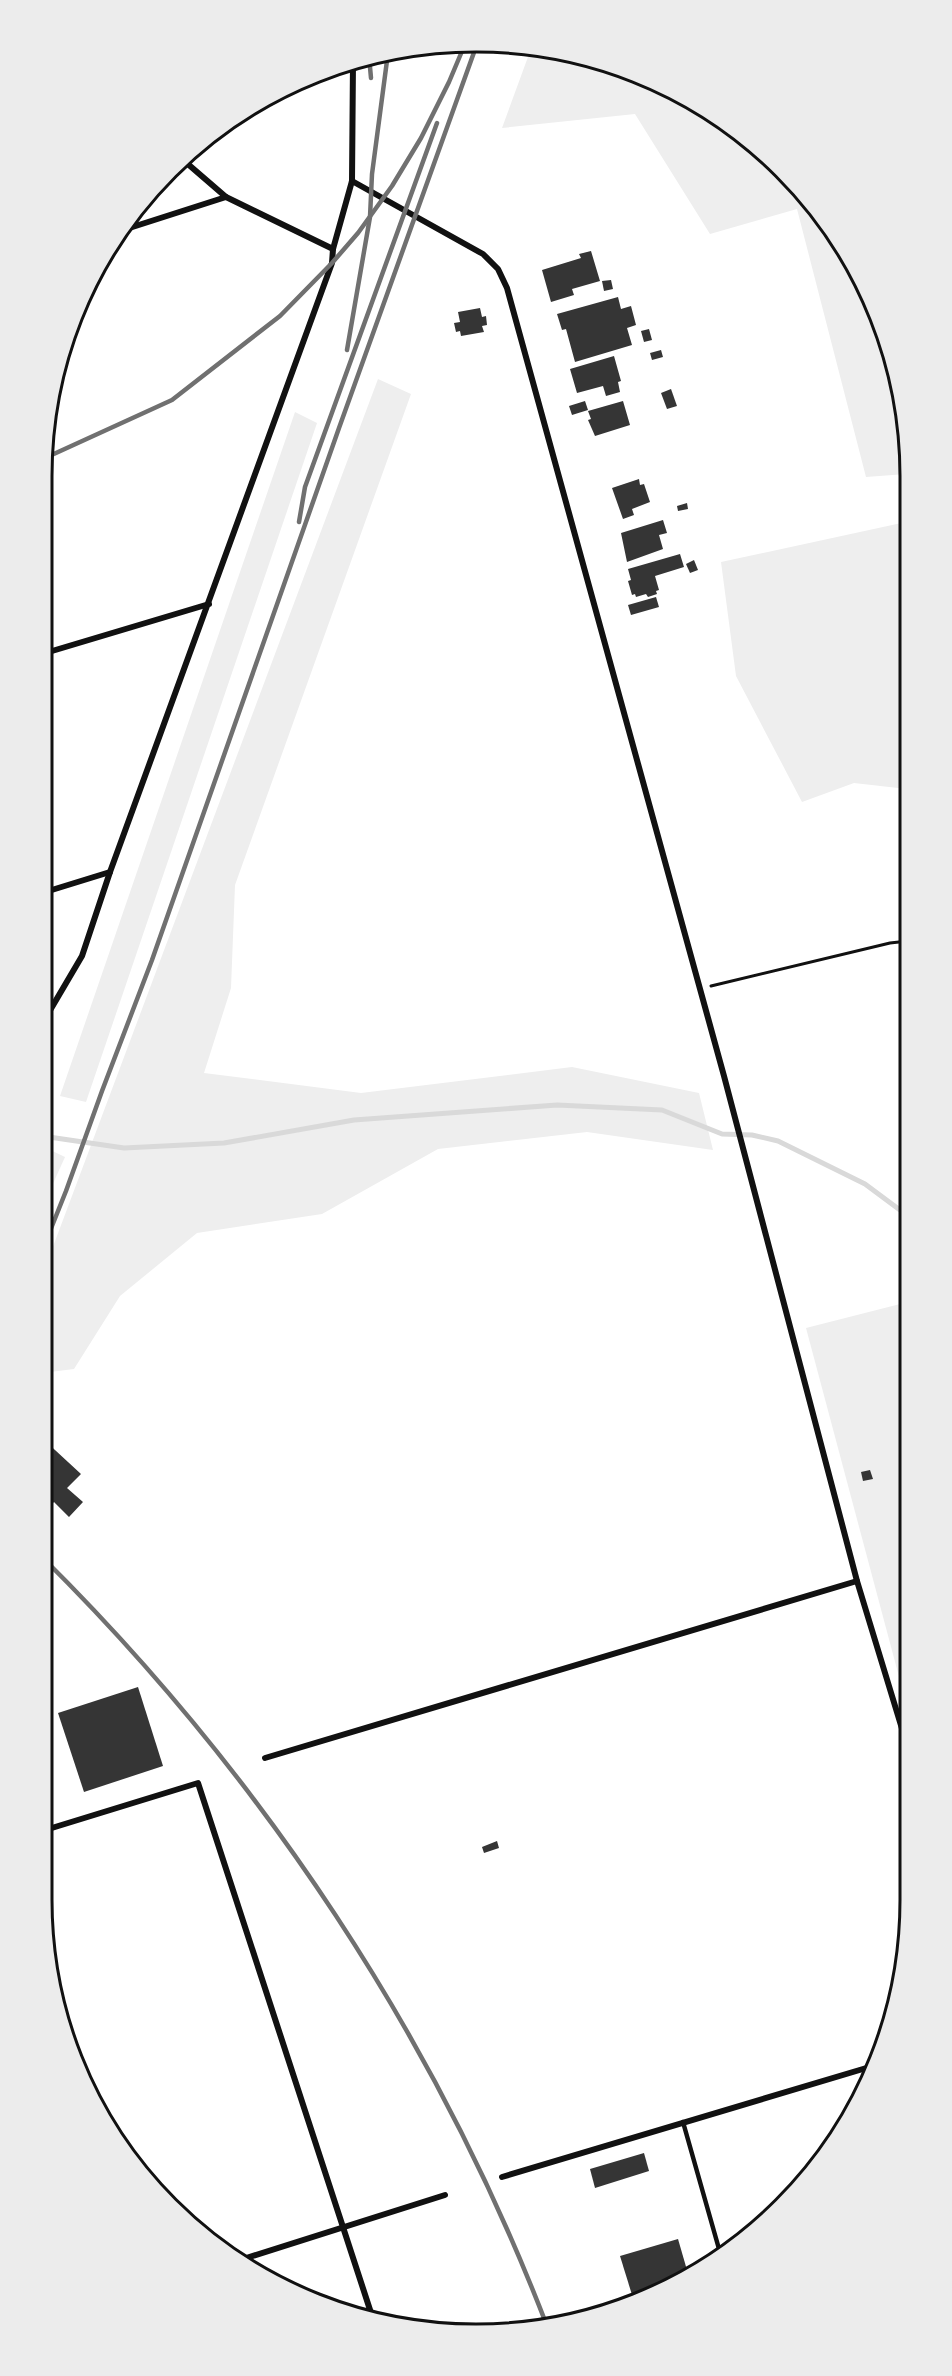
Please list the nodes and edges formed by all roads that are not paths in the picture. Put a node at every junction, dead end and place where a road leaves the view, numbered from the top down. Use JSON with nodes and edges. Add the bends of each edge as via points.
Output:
{"nodes":[{"id":1,"x":353,"y":71,"type":"edge"},
{"id":2,"x":189,"y":165,"type":"edge"},
{"id":3,"x":352,"y":181,"type":"junction"},
{"id":4,"x":226,"y":197,"type":"junction"},
{"id":5,"x":134,"y":226,"type":"edge"},
{"id":6,"x":333,"y":249,"type":"junction"},
{"id":7,"x":209,"y":604,"type":"junction"},
{"id":8,"x":52,"y":651,"type":"edge"},
{"id":9,"x":110,"y":872,"type":"junction"},
{"id":10,"x":52,"y":890,"type":"edge"},
{"id":11,"x":52,"y":1007,"type":"edge"},
{"id":12,"x":857,"y":1581,"type":"junction"},
{"id":13,"x":900,"y":1718,"type":"edge"},
{"id":14,"x":265,"y":1758,"type":"dead end"},
{"id":15,"x":52,"y":1828,"type":"edge"},
{"id":16,"x":864,"y":2069,"type":"edge"},
{"id":17,"x":683,"y":2122,"type":"junction"},
{"id":18,"x":502,"y":2177,"type":"dead end"},
{"id":19,"x":445,"y":2195,"type":"dead end"},
{"id":20,"x":344,"y":2228,"type":"junction"},
{"id":21,"x":718,"y":2247,"type":"edge"},
{"id":22,"x":249,"y":2257,"type":"edge"},
{"id":23,"x":369,"y":2310,"type":"edge"}],
"edges":[{"from":1,"to":3,"type":"street"},
{"from":2,"to":4,"type":"street"},
{"from":3,"to":6,"type":"street"},
{"from":3,"to":12,"type":"street","via":[[483,254],[498,269],[507,288],[736,1122]]},
{"from":4,"to":5,"type":"street"},
{"from":4,"to":6,"type":"street"},
{"from":6,"to":7,"type":"street","via":[[332,263]]},
{"from":7,"to":8,"type":"street"},
{"from":7,"to":9,"type":"street"},
{"from":9,"to":10,"type":"street"},
{"from":9,"to":11,"type":"street","via":[[82,956]]},
{"from":12,"to":13,"type":"street"},
{"from":12,"to":14,"type":"street"},
{"from":15,"to":20,"type":"street","via":[[198,1783]]},
{"from":16,"to":17,"type":"street"},
{"from":17,"to":18,"type":"street"},
{"from":17,"to":21,"type":"lane"},
{"from":19,"to":20,"type":"street"},
{"from":20,"to":22,"type":"street"},
{"from":20,"to":23,"type":"street"}]}
